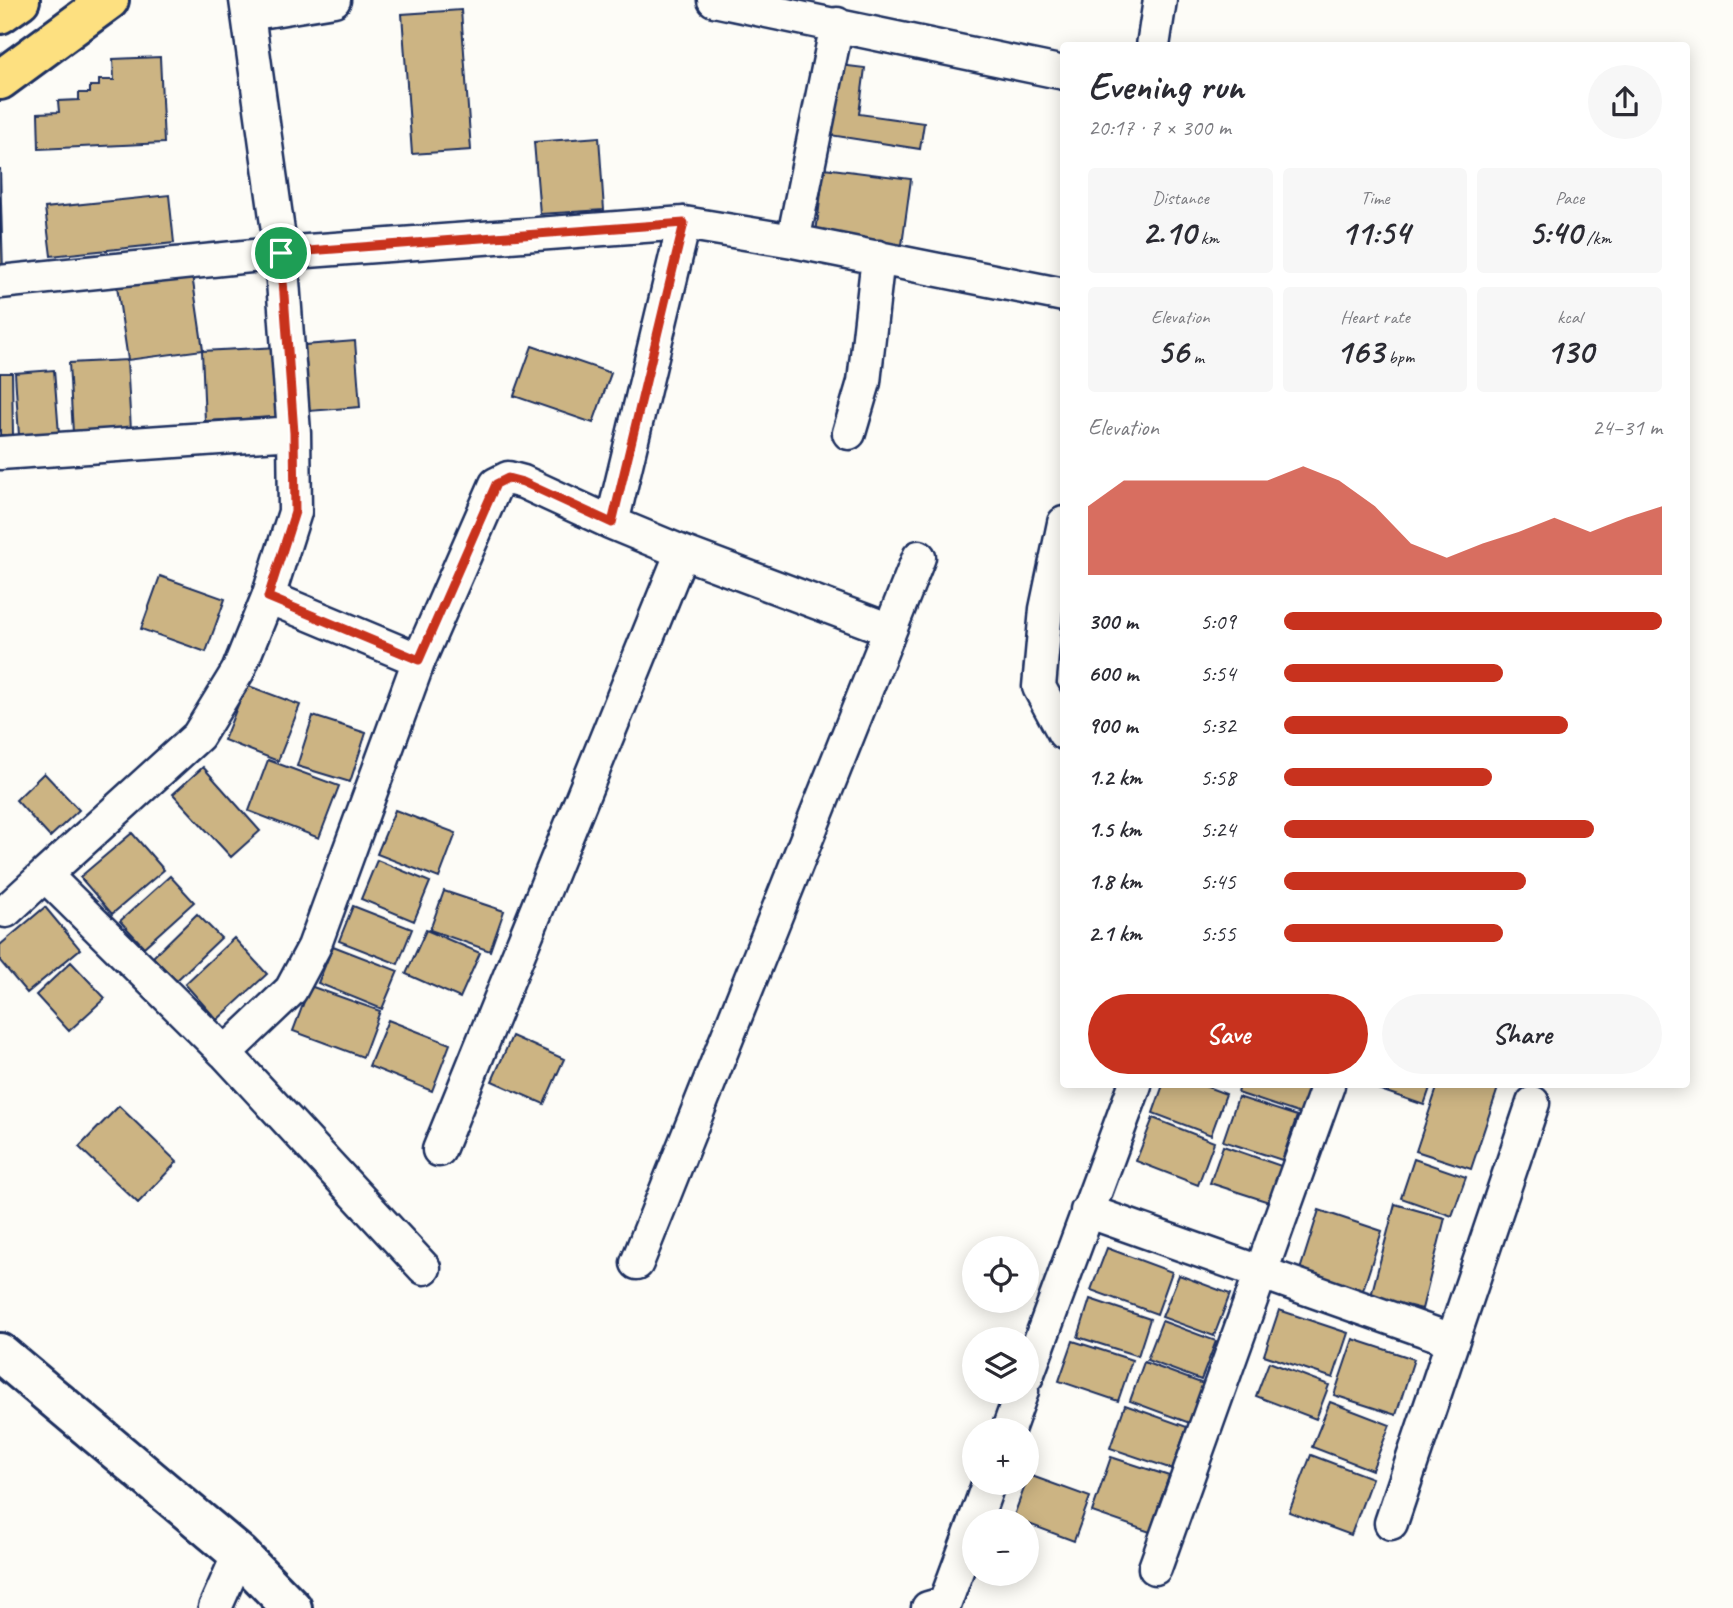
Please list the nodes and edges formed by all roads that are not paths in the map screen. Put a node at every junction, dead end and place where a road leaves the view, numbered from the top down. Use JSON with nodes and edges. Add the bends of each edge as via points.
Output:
{"nodes":[{"id":1,"x":20,"y":0,"type":"edge"},
{"id":2,"x":109,"y":0,"type":"edge"},
{"id":3,"x":334,"y":0,"type":"edge"},
{"id":4,"x":714,"y":0,"type":"edge"},
{"id":5,"x":1160,"y":0,"type":"edge"},
{"id":6,"x":247,"y":7,"type":"edge"},
{"id":7,"x":0,"y":14,"type":"edge"},
{"id":8,"x":836,"y":24,"type":"junction"},
{"id":9,"x":1154,"y":42,"type":"edge"},
{"id":10,"x":1060,"y":71,"type":"edge"},
{"id":11,"x":0,"y":80,"type":"edge"},
{"id":12,"x":684,"y":223,"type":"junction"},
{"id":13,"x":793,"y":241,"type":"junction"},
{"id":14,"x":281,"y":253,"type":"junction"},
{"id":15,"x":878,"y":257,"type":"junction"},
{"id":16,"x":0,"y":282,"type":"edge"},
{"id":17,"x":1060,"y":294,"type":"edge"},
{"id":18,"x":294,"y":433,"type":"junction"},
{"id":19,"x":849,"y":433,"type":"dead end"},
{"id":20,"x":0,"y":453,"type":"edge"},
{"id":21,"x":612,"y":523,"type":"junction"},
{"id":22,"x":1060,"y":542,"type":"edge"},
{"id":23,"x":682,"y":552,"type":"junction"},
{"id":24,"x":919,"y":557,"type":"dead end"},
{"id":25,"x":268,"y":597,"type":"junction"},
{"id":26,"x":890,"y":631,"type":"junction"},
{"id":27,"x":419,"y":660,"type":"junction"},
{"id":28,"x":1060,"y":726,"type":"edge"},
{"id":29,"x":45,"y":875,"type":"junction"},
{"id":30,"x":6,"y":911,"type":"dead end"},
{"id":31,"x":225,"y":1053,"type":"junction"},
{"id":32,"x":1134,"y":1088,"type":"edge"},
{"id":33,"x":1327,"y":1088,"type":"edge"},
{"id":34,"x":1533,"y":1103,"type":"dead end"},
{"id":35,"x":439,"y":1150,"type":"dead end"},
{"id":36,"x":1087,"y":1211,"type":"junction"},
{"id":37,"x":637,"y":1263,"type":"dead end"},
{"id":38,"x":424,"y":1268,"type":"dead end"},
{"id":39,"x":1261,"y":1273,"type":"junction"},
{"id":40,"x":1452,"y":1340,"type":"junction"},
{"id":41,"x":1039,"y":1343,"type":"edge"},
{"id":42,"x":0,"y":1353,"type":"edge"},
{"id":43,"x":1391,"y":1523,"type":"dead end"},
{"id":44,"x":239,"y":1554,"type":"junction"},
{"id":45,"x":962,"y":1557,"type":"edge"},
{"id":46,"x":1155,"y":1568,"type":"dead end"},
{"id":47,"x":215,"y":1608,"type":"edge"},
{"id":48,"x":292,"y":1608,"type":"edge"},
{"id":49,"x":928,"y":1608,"type":"edge"}],
"edges":[{"from":1,"to":7,"type":"main road"},
{"from":2,"to":11,"type":"main road"},
{"from":3,"to":6,"type":"street"},
{"from":4,"to":8,"type":"street"},
{"from":5,"to":9,"type":"street"},
{"from":6,"to":14,"type":"street"},
{"from":8,"to":10,"type":"street"},
{"from":8,"to":13,"type":"street"},
{"from":12,"to":13,"type":"street"},
{"from":12,"to":14,"type":"street"},
{"from":12,"to":21,"type":"street"},
{"from":13,"to":15,"type":"street"},
{"from":14,"to":16,"type":"street"},
{"from":14,"to":18,"type":"street"},
{"from":15,"to":17,"type":"street"},
{"from":15,"to":19,"type":"street","via":[[864,382]]},
{"from":18,"to":20,"type":"street"},
{"from":18,"to":25,"type":"street","via":[[295,512]]},
{"from":21,"to":23,"type":"street"},
{"from":21,"to":27,"type":"street","via":[[523,482],[508,478],[496,484]]},
{"from":22,"to":28,"type":"street","via":[[1046,609],[1039,687]]},
{"from":23,"to":26,"type":"street"},
{"from":23,"to":35,"type":"street"},
{"from":24,"to":26,"type":"street"},
{"from":25,"to":27,"type":"street"},
{"from":25,"to":29,"type":"street","via":[[238,671],[198,736]]},
{"from":26,"to":37,"type":"street"},
{"from":27,"to":31,"type":"street","via":[[314,947],[291,990]]},
{"from":29,"to":30,"type":"street"},
{"from":29,"to":31,"type":"street"},
{"from":31,"to":38,"type":"street"},
{"from":32,"to":36,"type":"street"},
{"from":33,"to":39,"type":"street"},
{"from":34,"to":40,"type":"street"},
{"from":36,"to":39,"type":"street"},
{"from":36,"to":41,"type":"street"},
{"from":39,"to":40,"type":"street"},
{"from":39,"to":46,"type":"street"},
{"from":40,"to":43,"type":"street"},
{"from":42,"to":44,"type":"street"},
{"from":44,"to":47,"type":"street"},
{"from":44,"to":48,"type":"street"},
{"from":45,"to":49,"type":"street","via":[[945,1603]]}]}
